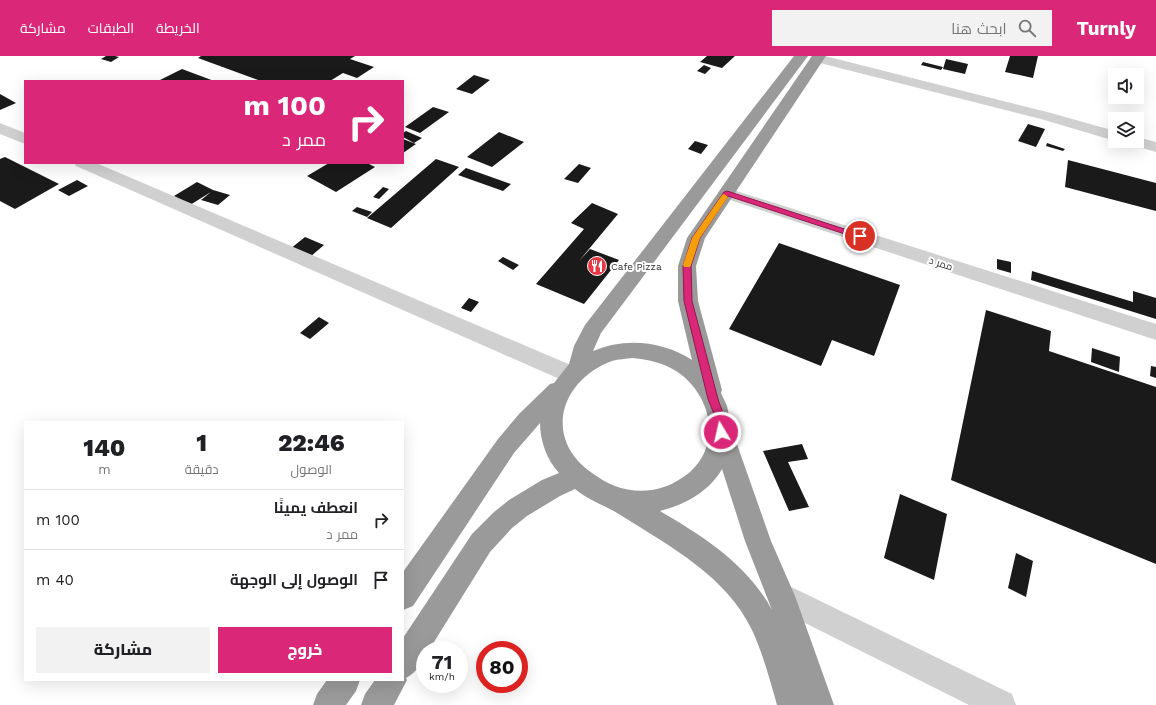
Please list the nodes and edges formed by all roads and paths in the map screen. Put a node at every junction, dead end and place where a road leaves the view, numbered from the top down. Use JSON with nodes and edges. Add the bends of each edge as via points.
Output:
{"nodes":[{"id":1,"x":812,"y":57,"type":"edge"},
{"id":2,"x":0,"y":128,"type":"edge"},
{"id":3,"x":1108,"y":134,"type":"edge"},
{"id":4,"x":24,"y":138,"type":"edge"},
{"id":5,"x":1144,"y":144,"type":"edge"},
{"id":6,"x":1156,"y":147,"type":"edge"},
{"id":7,"x":84,"y":164,"type":"edge"},
{"id":8,"x":727,"y":193,"type":"junction"},
{"id":9,"x":1156,"y":332,"type":"edge"},
{"id":10,"x":571,"y":377,"type":"junction"},
{"id":11,"x":713,"y":399,"type":"junction"},
{"id":12,"x":721,"y":432,"type":"junction"},
{"id":13,"x":576,"y":477,"type":"junction"},
{"id":14,"x":620,"y":501,"type":"junction"},
{"id":15,"x":404,"y":595,"type":"edge"},
{"id":16,"x":781,"y":596,"type":"junction"},
{"id":17,"x":404,"y":662,"type":"edge"},
{"id":18,"x":344,"y":681,"type":"edge"},
{"id":19,"x":391,"y":681,"type":"edge"},
{"id":20,"x":328,"y":705,"type":"edge"},
{"id":21,"x":376,"y":705,"type":"edge"},
{"id":22,"x":792,"y":705,"type":"edge"},
{"id":23,"x":819,"y":705,"type":"edge"},
{"id":24,"x":1001,"y":705,"type":"edge"}],
"edges":[{"from":1,"to":3,"type":"lane"},
{"from":1,"to":8,"type":"highway"},
{"from":1,"to":10,"type":"highway","via":[[596,325],[586,341]]},
{"from":2,"to":4,"type":"lane"},
{"from":5,"to":6,"type":"lane"},
{"from":7,"to":10,"type":"lane"},
{"from":8,"to":9,"type":"lane","name":"ممر د"},
{"from":8,"to":11,"type":"highway","via":[[696,238],[687,266],[688,301]]},
{"from":10,"to":11,"type":"highway","via":[[595,358],[613,352],[653,352],[673,358],[690,369],[704,382]]},
{"from":10,"to":13,"type":"highway","via":[[555,402],[552,434],[564,464]]},
{"from":10,"to":15,"type":"highway","via":[[517,432]]},
{"from":11,"to":12,"type":"highway","via":[[719,414]]},
{"from":12,"to":14,"type":"highway","via":[[718,452],[709,470],[692,486],[672,497],[646,502]]},
{"from":12,"to":16,"type":"highway","via":[[758,541]]},
{"from":13,"to":14,"type":"highway"},
{"from":13,"to":17,"type":"highway","via":[[523,504],[481,543]]},
{"from":14,"to":22,"type":"highway","via":[[704,554],[730,576],[755,607],[774,644]]},
{"from":16,"to":23,"type":"highway"},
{"from":16,"to":24,"type":"lane"},
{"from":18,"to":20,"type":"highway"},
{"from":19,"to":21,"type":"highway"}]}
